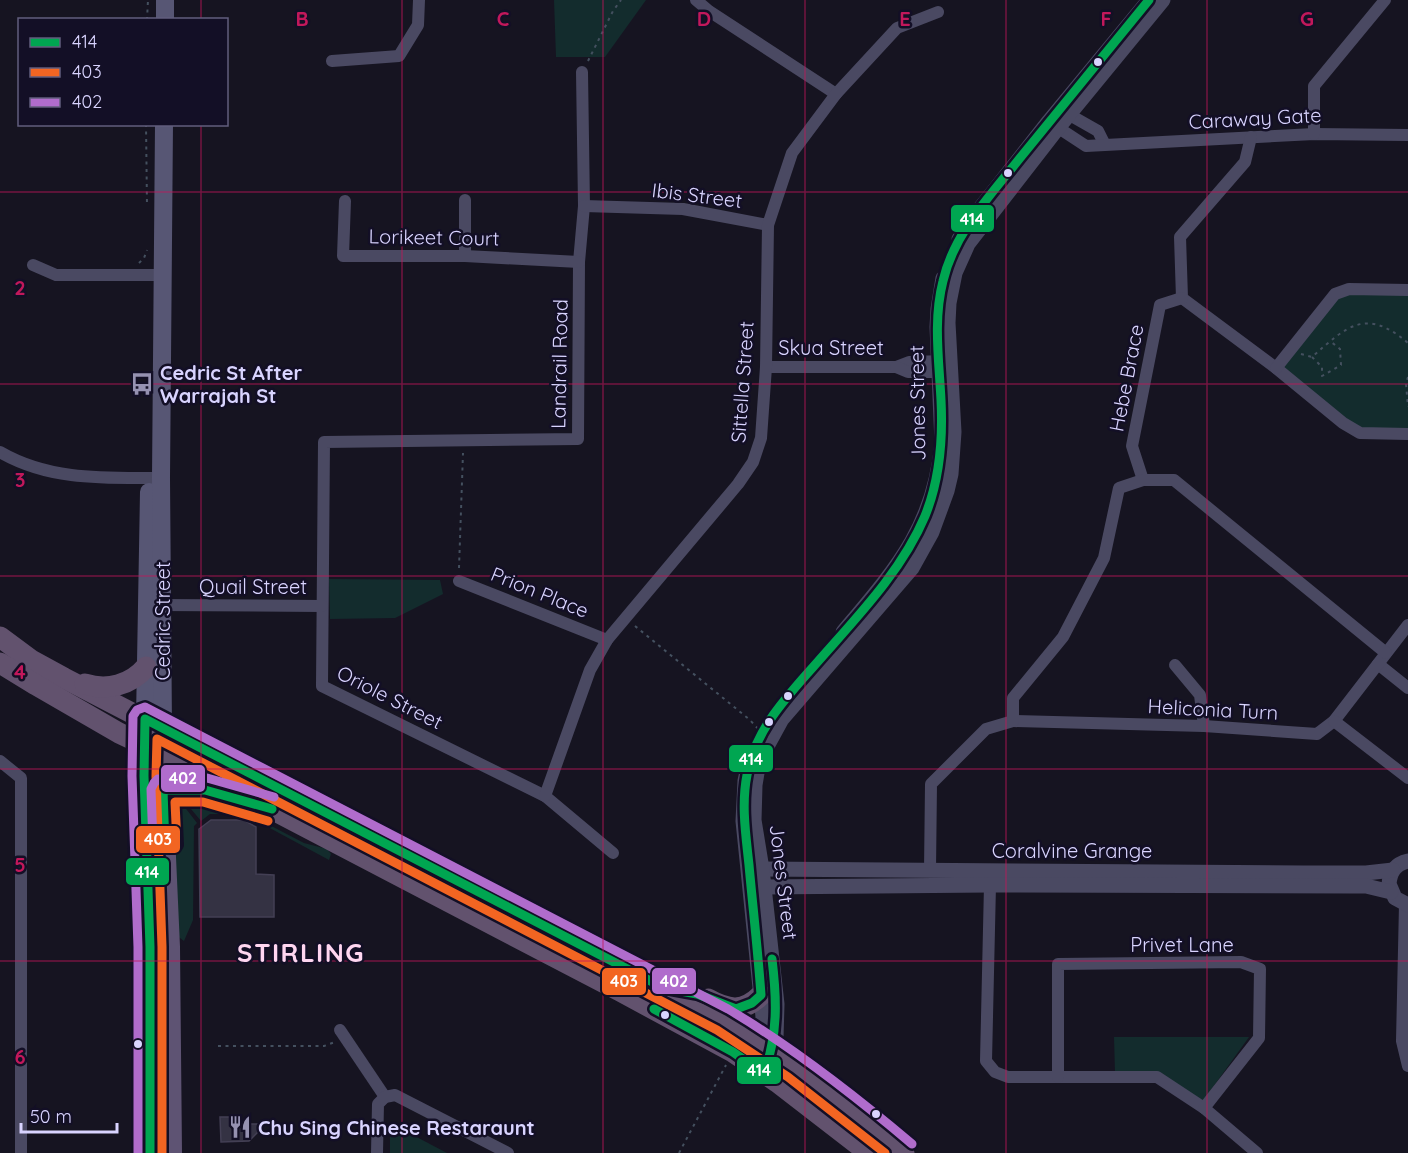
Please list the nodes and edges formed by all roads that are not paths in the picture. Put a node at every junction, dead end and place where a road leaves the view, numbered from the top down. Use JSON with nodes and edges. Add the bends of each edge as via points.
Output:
{"nodes":[{"id":1,"x":153,"y":0,"type":"edge"},
{"id":2,"x":165,"y":0,"type":"edge"},
{"id":3,"x":419,"y":0,"type":"edge"},
{"id":4,"x":696,"y":0,"type":"edge"},
{"id":5,"x":1149,"y":0,"type":"edge"},
{"id":6,"x":1163,"y":0,"type":"edge"},
{"id":7,"x":1385,"y":0,"type":"edge"},
{"id":8,"x":938,"y":12,"type":"dead end"},
{"id":9,"x":153,"y":18,"type":"edge"},
{"id":10,"x":165,"y":18,"type":"edge"},
{"id":11,"x":332,"y":61,"type":"dead end"},
{"id":12,"x":582,"y":72,"type":"road end"},
{"id":13,"x":836,"y":94,"type":"junction"},
{"id":14,"x":1065,"y":112,"type":"junction"},
{"id":15,"x":1053,"y":125,"type":"junction"},
{"id":16,"x":152,"y":126,"type":"edge"},
{"id":17,"x":164,"y":126,"type":"edge"},
{"id":18,"x":1314,"y":134,"type":"junction"},
{"id":19,"x":1408,"y":135,"type":"edge"},
{"id":20,"x":1251,"y":137,"type":"junction"},
{"id":21,"x":1104,"y":143,"type":"junction"},
{"id":22,"x":465,"y":200,"type":"dead end"},
{"id":23,"x":345,"y":201,"type":"dead end"},
{"id":24,"x":584,"y":206,"type":"junction"},
{"id":25,"x":768,"y":225,"type":"junction"},
{"id":26,"x":465,"y":256,"type":"junction"},
{"id":27,"x":579,"y":262,"type":"junction"},
{"id":28,"x":33,"y":265,"type":"dead end"},
{"id":29,"x":151,"y":271,"type":"junction"},
{"id":30,"x":1408,"y":290,"type":"edge"},
{"id":31,"x":1182,"y":298,"type":"junction"},
{"id":32,"x":944,"y":366,"type":"junction"},
{"id":33,"x":766,"y":367,"type":"junction"},
{"id":34,"x":1276,"y":368,"type":"junction"},
{"id":35,"x":1408,"y":434,"type":"edge"},
{"id":36,"x":324,"y":442,"type":"joint"},
{"id":37,"x":0,"y":452,"type":"edge"},
{"id":38,"x":155,"y":478,"type":"junction"},
{"id":39,"x":1143,"y":480,"type":"junction"},
{"id":40,"x":459,"y":580,"type":"road end"},
{"id":41,"x":154,"y":604,"type":"junction"},
{"id":42,"x":322,"y":606,"type":"junction"},
{"id":43,"x":1408,"y":625,"type":"edge"},
{"id":44,"x":0,"y":637,"type":"edge"},
{"id":45,"x":607,"y":640,"type":"junction"},
{"id":46,"x":1386,"y":653,"type":"junction"},
{"id":47,"x":0,"y":663,"type":"edge"},
{"id":48,"x":1378,"y":664,"type":"junction"},
{"id":49,"x":1175,"y":665,"type":"dead end"},
{"id":50,"x":146,"y":667,"type":"junction"},
{"id":51,"x":64,"y":678,"type":"junction"},
{"id":52,"x":1408,"y":688,"type":"edge"},
{"id":53,"x":1013,"y":721,"type":"junction"},
{"id":54,"x":1334,"y":721,"type":"junction"},
{"id":55,"x":154,"y":724,"type":"junction"},
{"id":56,"x":1204,"y":726,"type":"junction"},
{"id":57,"x":154,"y":749,"type":"junction"},
{"id":58,"x":0,"y":761,"type":"edge"},
{"id":59,"x":1408,"y":778,"type":"edge"},
{"id":60,"x":163,"y":790,"type":"junction"},
{"id":61,"x":545,"y":796,"type":"junction"},
{"id":62,"x":272,"y":810,"type":"junction"},
{"id":63,"x":613,"y":853,"type":"dead end"},
{"id":64,"x":1408,"y":861,"type":"edge"},
{"id":65,"x":756,"y":869,"type":"junction"},
{"id":66,"x":930,"y":870,"type":"junction"},
{"id":67,"x":1393,"y":870,"type":"junction"},
{"id":68,"x":990,"y":885,"type":"junction"},
{"id":69,"x":758,"y":887,"type":"junction"},
{"id":70,"x":1391,"y":892,"type":"junction"},
{"id":71,"x":1406,"y":904,"type":"edge"},
{"id":72,"x":150,"y":947,"type":"junction"},
{"id":73,"x":170,"y":947,"type":"junction"},
{"id":74,"x":664,"y":988,"type":"junction"},
{"id":75,"x":761,"y":995,"type":"junction"},
{"id":76,"x":343,"y":1034,"type":"road end"},
{"id":77,"x":766,"y":1047,"type":"junction"},
{"id":78,"x":1408,"y":1066,"type":"edge"},
{"id":79,"x":757,"y":1068,"type":"junction"},
{"id":80,"x":1058,"y":1077,"type":"junction"},
{"id":81,"x":385,"y":1097,"type":"junction"},
{"id":82,"x":1204,"y":1108,"type":"junction"},
{"id":83,"x":150,"y":1111,"type":"junction"},
{"id":84,"x":172,"y":1111,"type":"junction"},
{"id":85,"x":21,"y":1153,"type":"edge"},
{"id":86,"x":150,"y":1153,"type":"edge"},
{"id":87,"x":172,"y":1153,"type":"edge"},
{"id":88,"x":377,"y":1153,"type":"edge"},
{"id":89,"x":508,"y":1153,"type":"edge"},
{"id":90,"x":869,"y":1153,"type":"edge"},
{"id":91,"x":904,"y":1153,"type":"edge"},
{"id":92,"x":1257,"y":1153,"type":"edge"}],
"edges":[{"from":1,"to":9,"type":"main road"},
{"from":2,"to":10,"type":"main road"},
{"from":3,"to":11,"type":"street","via":[[418,25],[399,56]]},
{"from":4,"to":13,"type":"street"},
{"from":5,"to":14,"type":"street","name":"Jones Street"},
{"from":6,"to":14,"type":"street","name":"Jones Street"},
{"from":7,"to":18,"type":"street","via":[[1314,86]]},
{"from":8,"to":13,"type":"street","name":"Sittella Street","via":[[897,28]]},
{"from":12,"to":24,"type":"street","name":"Landrail Road"},
{"from":13,"to":25,"type":"street","name":"Sittella Street","via":[[792,153]]},
{"from":14,"to":15,"type":"street","name":"Jones Street"},
{"from":14,"to":21,"type":"street","via":[[1098,131]]},
{"from":15,"to":21,"type":"street","name":"Caraway Gate","via":[[1086,146]]},
{"from":15,"to":32,"type":"street","name":"Jones Street","via":[[974,216],[951,255],[938,309]]},
{"from":16,"to":29,"type":"main road","name":"Cedric Street"},
{"from":17,"to":29,"type":"main road","name":"Cedric Street"},
{"from":18,"to":19,"type":"street","name":"Caraway Gate"},
{"from":18,"to":20,"type":"street","name":"Caraway Gate"},
{"from":20,"to":21,"type":"street","name":"Caraway Gate"},
{"from":20,"to":31,"type":"street","via":[[1245,162],[1180,237]]},
{"from":22,"to":26,"type":"street"},
{"from":23,"to":26,"type":"street","name":"Lorikeet Court","via":[[343,256]]},
{"from":24,"to":25,"type":"street","name":"Ibis Street","via":[[682,209]]},
{"from":24,"to":27,"type":"street","name":"Landrail Road"},
{"from":25,"to":33,"type":"street","name":"Sittella Street"},
{"from":26,"to":27,"type":"street","name":"Lorikeet Court"},
{"from":27,"to":36,"type":"street","name":"Landrail Road","via":[[578,440]]},
{"from":28,"to":29,"type":"street","via":[[56,275]]},
{"from":29,"to":38,"type":"main road","name":"Cedric Street"},
{"from":30,"to":34,"type":"street","via":[[1349,289],[1335,294]]},
{"from":31,"to":34,"type":"street"},
{"from":31,"to":39,"type":"street","name":"Hebe Brace","via":[[1160,305],[1132,446]]},
{"from":32,"to":33,"type":"street","name":"Skua Street","via":[[908,372],[896,367]]},
{"from":32,"to":65,"type":"street","name":"Jones Street","via":[[940,461],[931,499],[916,536],[896,569],[783,701],[761,732],[750,761],[743,821]]},
{"from":32,"to":65,"type":"street","name":"Jones Street","via":[[954,432],[951,474],[941,509],[912,568],[782,719],[759,761],[754,820]]},
{"from":33,"to":45,"type":"street","name":"Sittella Street","via":[[762,438],[753,462]]},
{"from":34,"to":35,"type":"street","via":[[1360,433]]},
{"from":36,"to":42,"type":"street","name":"Oriole Street"},
{"from":37,"to":38,"type":"street","via":[[55,474]]},
{"from":38,"to":41,"type":"main road","name":"Cedric Street"},
{"from":39,"to":46,"type":"street","via":[[1174,480]]},
{"from":39,"to":53,"type":"street","via":[[1119,488],[1104,558],[1063,637],[1013,698]]},
{"from":40,"to":45,"type":"street","name":"Prion Place"},
{"from":41,"to":42,"type":"street","name":"Quail Street"},
{"from":41,"to":50,"type":"main road","name":"Cedric Street"},
{"from":41,"to":55,"type":"main road","name":"Cedric Street"},
{"from":42,"to":61,"type":"street","name":"Oriole Street","via":[[322,686]]},
{"from":43,"to":46,"type":"street","name":"Heliconia Turn"},
{"from":44,"to":51,"type":"highway"},
{"from":45,"to":61,"type":"street","name":"Sittella Street","via":[[590,670]]},
{"from":46,"to":48,"type":"street","name":"Heliconia Turn"},
{"from":47,"to":57,"type":"highway"},
{"from":48,"to":52,"type":"street"},
{"from":48,"to":54,"type":"street","name":"Heliconia Turn"},
{"from":49,"to":56,"type":"street","via":[[1200,695]]},
{"from":50,"to":51,"type":"highway","via":[[128,682],[110,687]]},
{"from":50,"to":55,"type":"main road","name":"Cedric Street"},
{"from":51,"to":55,"type":"highway"},
{"from":53,"to":56,"type":"street","name":"Heliconia Turn"},
{"from":53,"to":66,"type":"street","name":"Heliconia Turn","via":[[986,729],[932,784]]},
{"from":54,"to":56,"type":"street","name":"Heliconia Turn","via":[[1317,734]]},
{"from":54,"to":59,"type":"street"},
{"from":55,"to":57,"type":"main road","name":"Cedric Street"},
{"from":55,"to":74,"type":"highway"},
{"from":57,"to":60,"type":"main road","name":"Cedric Street"},
{"from":57,"to":62,"type":"highway"},
{"from":57,"to":72,"type":"main road","name":"Cedric Street"},
{"from":58,"to":85,"type":"street","via":[[21,778]]},
{"from":60,"to":62,"type":"highway","via":[[205,790]]},
{"from":60,"to":73,"type":"main road","name":"Cedric Street"},
{"from":61,"to":63,"type":"street","name":"Oriole Street"},
{"from":62,"to":79,"type":"highway","via":[[620,991]]},
{"from":64,"to":67,"type":"street","name":"Coralvine Grange"},
{"from":65,"to":66,"type":"street","name":"Coralvine Grange"},
{"from":65,"to":69,"type":"street","name":"Jones Street"},
{"from":66,"to":67,"type":"street","name":"Coralvine Grange"},
{"from":67,"to":70,"type":"street"},
{"from":68,"to":69,"type":"street","name":"Coralvine Grange"},
{"from":68,"to":70,"type":"street","name":"Coralvine Grange","via":[[1352,886]]},
{"from":68,"to":80,"type":"street","via":[[986,1061],[995,1072],[1008,1077]]},
{"from":69,"to":75,"type":"street","name":"Jones Street"},
{"from":69,"to":77,"type":"street","name":"Jones Street","via":[[777,1004],[777,1025]]},
{"from":70,"to":71,"type":"street"},
{"from":71,"to":78,"type":"street","via":[[1402,1041]]},
{"from":72,"to":73,"type":"main road"},
{"from":72,"to":83,"type":"main road","name":"Cedric Street"},
{"from":73,"to":84,"type":"main road","name":"Cedric Street"},
{"from":74,"to":75,"type":"highway","via":[[698,994],[733,1009],[745,1007]]},
{"from":74,"to":77,"type":"highway"},
{"from":75,"to":77,"type":"street","name":"Jones Street"},
{"from":76,"to":81,"type":"street"},
{"from":77,"to":79,"type":"street","name":"Jones Street"},
{"from":77,"to":91,"type":"highway"},
{"from":79,"to":90,"type":"highway"},
{"from":80,"to":82,"type":"street","via":[[1157,1077]]},
{"from":80,"to":82,"type":"street","name":"Privet Lane","via":[[1058,964],[1241,962],[1260,969],[1259,1038]]},
{"from":81,"to":88,"type":"street","via":[[378,1104]]},
{"from":81,"to":89,"type":"street","via":[[405,1099]]},
{"from":82,"to":92,"type":"street"},
{"from":83,"to":84,"type":"main road"},
{"from":83,"to":86,"type":"main road","name":"Cedric Street"},
{"from":84,"to":87,"type":"main road","name":"Cedric Street"}]}
